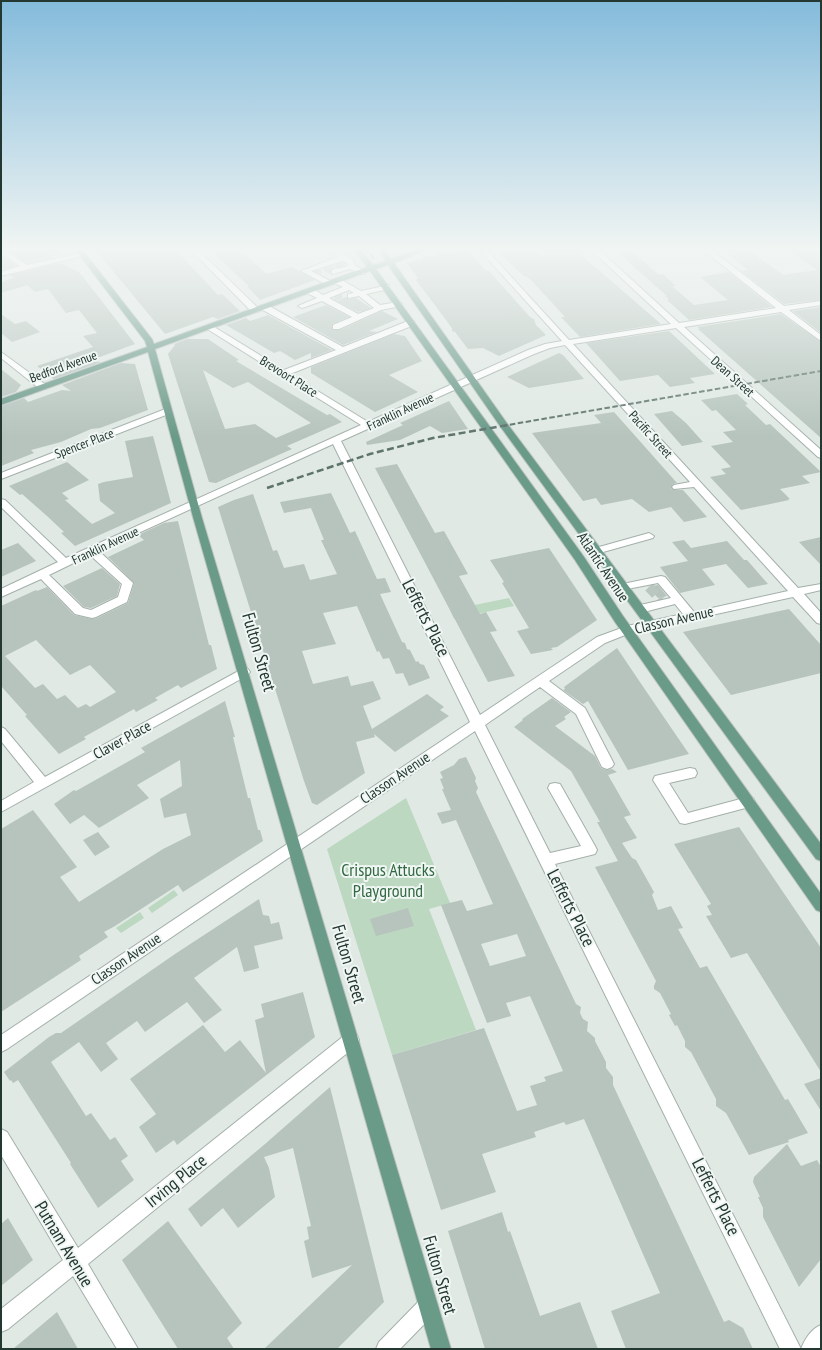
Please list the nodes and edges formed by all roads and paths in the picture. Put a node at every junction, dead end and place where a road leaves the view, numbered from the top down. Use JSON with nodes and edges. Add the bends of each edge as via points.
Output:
{"nodes":[{"id":1,"x":127,"y":311,"type":"edge"},
{"id":2,"x":252,"y":311,"type":"edge"},
{"id":3,"x":271,"y":311,"type":"edge"},
{"id":4,"x":341,"y":311,"type":"edge"},
{"id":5,"x":403,"y":311,"type":"edge"},
{"id":6,"x":425,"y":311,"type":"edge"},
{"id":7,"x":539,"y":311,"type":"edge"},
{"id":8,"x":662,"y":311,"type":"edge"},
{"id":9,"x":770,"y":311,"type":"edge"},
{"id":10,"x":786,"y":311,"type":"edge"},
{"id":11,"x":411,"y":322,"type":"junction"},
{"id":12,"x":678,"y":325,"type":"junction"},
{"id":13,"x":208,"y":327,"type":"junction"},
{"id":14,"x":336,"y":327,"type":"dead end"},
{"id":15,"x":821,"y":339,"type":"edge"},
{"id":16,"x":567,"y":342,"type":"junction"},
{"id":17,"x":150,"y":348,"type":"junction"},
{"id":18,"x":342,"y":350,"type":"junction"},
{"id":19,"x":1,"y":354,"type":"edge"},
{"id":20,"x":284,"y":373,"type":"junction"},
{"id":21,"x":472,"y":378,"type":"junction"},
{"id":22,"x":456,"y":386,"type":"junction"},
{"id":23,"x":43,"y":387,"type":"junction"},
{"id":24,"x":1,"y":402,"type":"edge"},
{"id":25,"x":168,"y":411,"type":"junction"},
{"id":26,"x":369,"y":426,"type":"junction"},
{"id":27,"x":336,"y":440,"type":"junction"},
{"id":28,"x":821,"y":455,"type":"edge"},
{"id":29,"x":1,"y":476,"type":"edge"},
{"id":30,"x":696,"y":484,"type":"junction"},
{"id":31,"x":677,"y":487,"type":"dead end"},
{"id":32,"x":1,"y":502,"type":"edge"},
{"id":33,"x":194,"y":504,"type":"junction"},
{"id":34,"x":649,"y":536,"type":"dead end"},
{"id":35,"x":92,"y":551,"type":"junction"},
{"id":36,"x":596,"y":551,"type":"junction"},
{"id":37,"x":65,"y":563,"type":"junction"},
{"id":38,"x":42,"y":574,"type":"junction"},
{"id":39,"x":622,"y":587,"type":"junction"},
{"id":40,"x":821,"y":587,"type":"edge"},
{"id":41,"x":1,"y":592,"type":"edge"},
{"id":42,"x":796,"y":592,"type":"junction"},
{"id":43,"x":668,"y":601,"type":"junction"},
{"id":44,"x":640,"y":609,"type":"junction"},
{"id":45,"x":691,"y":616,"type":"junction"},
{"id":46,"x":677,"y":620,"type":"junction"},
{"id":47,"x":821,"y":620,"type":"edge"},
{"id":48,"x":652,"y":625,"type":"junction"},
{"id":49,"x":627,"y":630,"type":"junction"},
{"id":50,"x":244,"y":672,"type":"junction"},
{"id":51,"x":540,"y":681,"type":"junction"},
{"id":52,"x":478,"y":722,"type":"junction"},
{"id":53,"x":1,"y":732,"type":"edge"},
{"id":54,"x":607,"y":764,"type":"dead end"},
{"id":55,"x":690,"y":773,"type":"dead end"},
{"id":56,"x":43,"y":784,"type":"junction"},
{"id":57,"x":555,"y":788,"type":"dead end"},
{"id":58,"x":748,"y":802,"type":"junction"},
{"id":59,"x":1,"y":807,"type":"edge"},
{"id":60,"x":294,"y":846,"type":"junction"},
{"id":61,"x":821,"y":855,"type":"edge"},
{"id":62,"x":547,"y":860,"type":"junction"},
{"id":63,"x":821,"y":906,"type":"edge"},
{"id":64,"x":350,"y":1040,"type":"junction"},
{"id":65,"x":1,"y":1044,"type":"edge"},
{"id":66,"x":1,"y":1138,"type":"edge"},
{"id":67,"x":75,"y":1262,"type":"junction"},
{"id":68,"x":428,"y":1306,"type":"junction"},
{"id":69,"x":1,"y":1322,"type":"edge"},
{"id":70,"x":821,"y":1335,"type":"edge"},
{"id":71,"x":128,"y":1349,"type":"edge"},
{"id":72,"x":386,"y":1349,"type":"edge"},
{"id":73,"x":441,"y":1349,"type":"edge"},
{"id":74,"x":792,"y":1349,"type":"edge"},
{"id":75,"x":811,"y":1349,"type":"edge"}],
"edges":[{"from":1,"to":17,"type":"main road","name":"Fulton Street","via":[[149,341]]},
{"from":2,"to":13,"type":"main road","name":"Bedford Avenue"},
{"from":3,"to":18,"type":"street"},
{"from":4,"to":14,"type":"street"},
{"from":5,"to":11,"type":"main road","name":"Atlantic Avenue"},
{"from":6,"to":21,"type":"main road","name":"Atlantic Avenue"},
{"from":7,"to":16,"type":"street","name":"Pacific Street"},
{"from":8,"to":12,"type":"street","name":"Dean Street"},
{"from":9,"to":12,"type":"street","name":"Franklin Avenue"},
{"from":10,"to":15,"type":"street"},
{"from":11,"to":18,"type":"street"},
{"from":11,"to":22,"type":"main road","name":"Atlantic Avenue"},
{"from":12,"to":16,"type":"street","name":"Franklin Avenue"},
{"from":12,"to":28,"type":"street","name":"Dean Street"},
{"from":13,"to":17,"type":"main road","name":"Bedford Avenue"},
{"from":13,"to":20,"type":"street","name":"Brevoort Place"},
{"from":16,"to":21,"type":"street","name":"Franklin Avenue","via":[[548,346]]},
{"from":16,"to":30,"type":"street","name":"Pacific Street"},
{"from":17,"to":23,"type":"main road","name":"Bedford Avenue"},
{"from":17,"to":25,"type":"main road","name":"Fulton Street"},
{"from":18,"to":20,"type":"street"},
{"from":19,"to":23,"type":"street"},
{"from":20,"to":26,"type":"street","name":"Brevoort Place"},
{"from":21,"to":22,"type":"street","name":"Franklin Avenue"},
{"from":21,"to":36,"type":"main road","name":"Atlantic Avenue"},
{"from":22,"to":26,"type":"street","name":"Franklin Avenue"},
{"from":22,"to":49,"type":"main road","name":"Atlantic Avenue","via":[[580,559]]},
{"from":23,"to":24,"type":"main road","name":"Bedford Avenue"},
{"from":25,"to":29,"type":"street","name":"Spencer Place"},
{"from":25,"to":33,"type":"main road","name":"Fulton Street"},
{"from":26,"to":27,"type":"street","name":"Franklin Avenue"},
{"from":27,"to":33,"type":"street","name":"Franklin Avenue"},
{"from":27,"to":52,"type":"street","name":"Lefferts Place"},
{"from":30,"to":31,"type":"street"},
{"from":30,"to":42,"type":"street","name":"Pacific Street"},
{"from":32,"to":37,"type":"street"},
{"from":33,"to":35,"type":"street","name":"Franklin Avenue"},
{"from":33,"to":50,"type":"main road","name":"Fulton Street"},
{"from":34,"to":36,"type":"street"},
{"from":35,"to":37,"type":"street","name":"Franklin Avenue"},
{"from":35,"to":38,"type":"street","via":[[128,583],[123,598],[92,614],[79,611]]},
{"from":36,"to":39,"type":"main road","name":"Atlantic Avenue"},
{"from":37,"to":38,"type":"street","name":"Franklin Avenue"},
{"from":38,"to":41,"type":"street","name":"Franklin Avenue"},
{"from":39,"to":43,"type":"street","via":[[651,584],[661,579]]},
{"from":39,"to":44,"type":"main road","name":"Atlantic Avenue"},
{"from":40,"to":42,"type":"street","name":"Classon Avenue"},
{"from":42,"to":45,"type":"street","name":"Classon Avenue"},
{"from":42,"to":47,"type":"street","name":"Pacific Street"},
{"from":43,"to":44,"type":"street"},
{"from":43,"to":45,"type":"street"},
{"from":43,"to":46,"type":"street"},
{"from":44,"to":48,"type":"main road","name":"Atlantic Avenue"},
{"from":45,"to":46,"type":"street","name":"Classon Avenue"},
{"from":46,"to":48,"type":"street","name":"Classon Avenue"},
{"from":48,"to":49,"type":"street","name":"Classon Avenue"},
{"from":48,"to":61,"type":"main road","name":"Atlantic Avenue"},
{"from":49,"to":51,"type":"street","name":"Classon Avenue","via":[[601,640]]},
{"from":49,"to":58,"type":"main road","name":"Atlantic Avenue"},
{"from":50,"to":56,"type":"street","name":"Claver Place"},
{"from":50,"to":60,"type":"main road","name":"Fulton Street"},
{"from":51,"to":52,"type":"street","name":"Classon Avenue"},
{"from":51,"to":54,"type":"street","via":[[581,711]]},
{"from":52,"to":60,"type":"street","name":"Classon Avenue"},
{"from":52,"to":62,"type":"street","name":"Lefferts Place"},
{"from":53,"to":56,"type":"street"},
{"from":55,"to":58,"type":"street","via":[[660,780],[685,818]]},
{"from":56,"to":59,"type":"street","name":"Claver Place"},
{"from":57,"to":62,"type":"street","via":[[590,850]]},
{"from":58,"to":63,"type":"main road","name":"Atlantic Avenue"},
{"from":60,"to":64,"type":"main road","name":"Fulton Street"},
{"from":60,"to":65,"type":"street","name":"Classon Avenue"},
{"from":62,"to":74,"type":"street","name":"Lefferts Place"},
{"from":64,"to":67,"type":"street","name":"Irving Place"},
{"from":64,"to":68,"type":"main road","name":"Fulton Street"},
{"from":66,"to":67,"type":"street","name":"Putnam Avenue"},
{"from":67,"to":69,"type":"street","name":"Irving Place"},
{"from":67,"to":71,"type":"street","name":"Putnam Avenue"},
{"from":68,"to":72,"type":"street"},
{"from":68,"to":73,"type":"main road","name":"Fulton Street"},
{"from":70,"to":75,"type":"street"}]}
